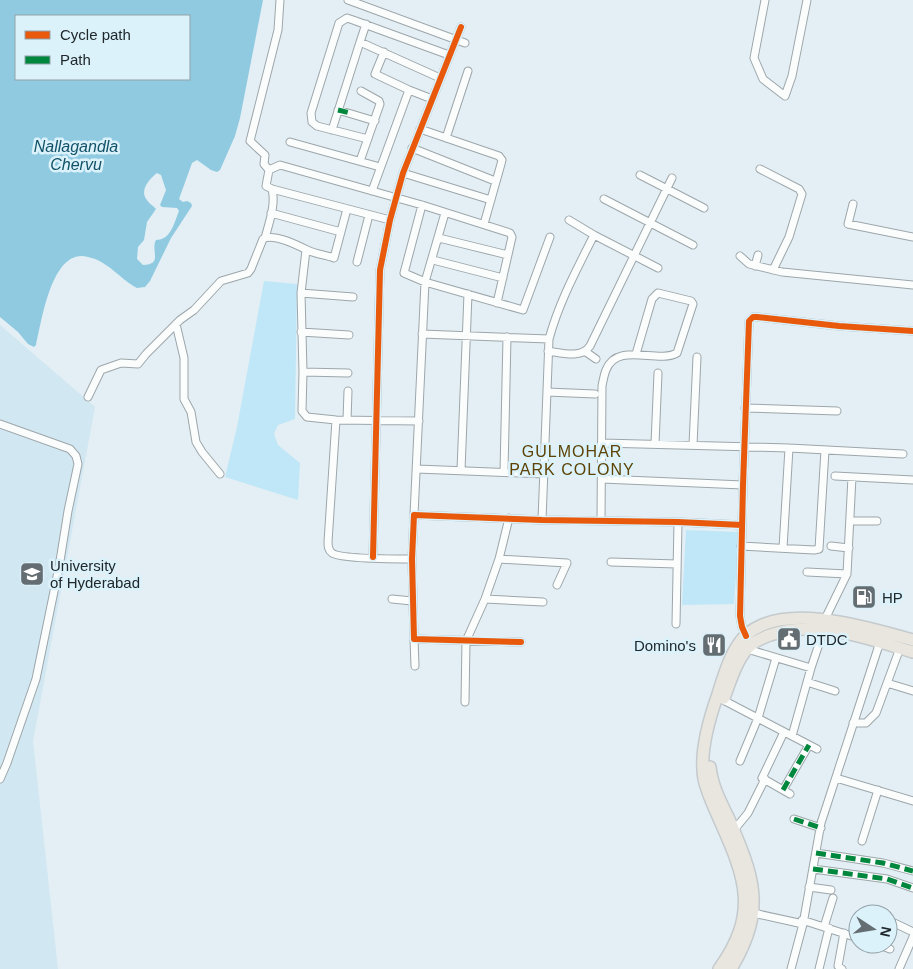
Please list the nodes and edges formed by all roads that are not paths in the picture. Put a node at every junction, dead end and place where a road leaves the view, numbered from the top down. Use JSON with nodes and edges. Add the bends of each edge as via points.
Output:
{"nodes":[{"id":1,"x":280,"y":0,"type":"edge"},
{"id":2,"x":348,"y":0,"type":"edge"},
{"id":3,"x":765,"y":0,"type":"edge"},
{"id":4,"x":807,"y":0,"type":"edge"},
{"id":5,"x":366,"y":24,"type":"junction"},
{"id":6,"x":461,"y":27,"type":"dead end"},
{"id":7,"x":456,"y":40,"type":"junction"},
{"id":8,"x":360,"y":42,"type":"junction"},
{"id":9,"x":465,"y":43,"type":"dead end"},
{"id":10,"x":384,"y":52,"type":"junction"},
{"id":11,"x":449,"y":55,"type":"junction"},
{"id":12,"x":468,"y":71,"type":"dead end"},
{"id":13,"x":440,"y":78,"type":"junction"},
{"id":14,"x":409,"y":90,"type":"junction"},
{"id":15,"x":361,"y":91,"type":"dead end"},
{"id":16,"x":432,"y":99,"type":"junction"},
{"id":17,"x":338,"y":110,"type":"junction"},
{"id":18,"x":375,"y":121,"type":"junction"},
{"id":19,"x":420,"y":129,"type":"junction"},
{"id":20,"x":332,"y":130,"type":"junction"},
{"id":21,"x":446,"y":138,"type":"junction"},
{"id":22,"x":368,"y":139,"type":"junction"},
{"id":23,"x":290,"y":142,"type":"dead end"},
{"id":24,"x":412,"y":148,"type":"junction"},
{"id":25,"x":360,"y":162,"type":"junction"},
{"id":26,"x":380,"y":168,"type":"junction"},
{"id":27,"x":760,"y":168,"type":"dead end"},
{"id":28,"x":269,"y":170,"type":"junction"},
{"id":29,"x":403,"y":173,"type":"junction"},
{"id":30,"x":640,"y":175,"type":"dead end"},
{"id":31,"x":672,"y":178,"type":"dead end"},
{"id":32,"x":495,"y":181,"type":"junction"},
{"id":33,"x":667,"y":188,"type":"junction"},
{"id":34,"x":272,"y":189,"type":"junction"},
{"id":35,"x":372,"y":191,"type":"junction"},
{"id":36,"x":396,"y":198,"type":"junction"},
{"id":37,"x":604,"y":199,"type":"dead end"},
{"id":38,"x":491,"y":200,"type":"junction"},
{"id":39,"x":853,"y":204,"type":"dead end"},
{"id":40,"x":422,"y":205,"type":"junction"},
{"id":41,"x":704,"y":208,"type":"dead end"},
{"id":42,"x":347,"y":209,"type":"junction"},
{"id":43,"x":445,"y":213,"type":"junction"},
{"id":44,"x":271,"y":214,"type":"junction"},
{"id":45,"x":369,"y":215,"type":"junction"},
{"id":46,"x":390,"y":220,"type":"junction"},
{"id":47,"x":569,"y":220,"type":"dead end"},
{"id":48,"x":650,"y":222,"type":"junction"},
{"id":49,"x":484,"y":224,"type":"junction"},
{"id":50,"x":341,"y":232,"type":"junction"},
{"id":51,"x":594,"y":235,"type":"junction"},
{"id":52,"x":550,"y":237,"type":"dead end"},
{"id":53,"x":913,"y":237,"type":"edge"},
{"id":54,"x":265,"y":238,"type":"junction"},
{"id":55,"x":439,"y":238,"type":"junction"},
{"id":56,"x":693,"y":245,"type":"dead end"},
{"id":57,"x":306,"y":250,"type":"junction"},
{"id":58,"x":758,"y":255,"type":"dead end"},
{"id":59,"x":508,"y":256,"type":"junction"},
{"id":60,"x":633,"y":256,"type":"junction"},
{"id":61,"x":740,"y":256,"type":"dead end"},
{"id":62,"x":334,"y":258,"type":"junction"},
{"id":63,"x":344,"y":259,"type":"dead end"},
{"id":64,"x":432,"y":260,"type":"junction"},
{"id":65,"x":357,"y":262,"type":"dead end"},
{"id":66,"x":755,"y":266,"type":"junction"},
{"id":67,"x":658,"y":268,"type":"dead end"},
{"id":68,"x":773,"y":270,"type":"junction"},
{"id":69,"x":503,"y":278,"type":"junction"},
{"id":70,"x":426,"y":282,"type":"junction"},
{"id":71,"x":913,"y":285,"type":"edge"},
{"id":72,"x":301,"y":293,"type":"junction"},
{"id":73,"x":468,"y":294,"type":"junction"},
{"id":74,"x":353,"y":297,"type":"dead end"},
{"id":75,"x":497,"y":303,"type":"junction"},
{"id":76,"x":176,"y":324,"type":"junction"},
{"id":77,"x":913,"y":331,"type":"edge"},
{"id":78,"x":302,"y":332,"type":"junction"},
{"id":79,"x":422,"y":334,"type":"junction"},
{"id":80,"x":348,"y":335,"type":"dead end"},
{"id":81,"x":465,"y":336,"type":"junction"},
{"id":82,"x":507,"y":337,"type":"junction"},
{"id":83,"x":548,"y":339,"type":"junction"},
{"id":84,"x":548,"y":351,"type":"junction"},
{"id":85,"x":586,"y":352,"type":"junction"},
{"id":86,"x":636,"y":354,"type":"junction"},
{"id":87,"x":697,"y":357,"type":"dead end"},
{"id":88,"x":596,"y":359,"type":"dead end"},
{"id":89,"x":303,"y":372,"type":"junction"},
{"id":90,"x":348,"y":373,"type":"dead end"},
{"id":91,"x":658,"y":373,"type":"dead end"},
{"id":92,"x":348,"y":391,"type":"dead end"},
{"id":93,"x":547,"y":392,"type":"junction"},
{"id":94,"x":595,"y":394,"type":"dead end"},
{"id":95,"x":88,"y":397,"type":"dead end"},
{"id":96,"x":745,"y":408,"type":"junction"},
{"id":97,"x":837,"y":411,"type":"dead end"},
{"id":98,"x":336,"y":420,"type":"junction"},
{"id":99,"x":347,"y":420,"type":"junction"},
{"id":100,"x":376,"y":421,"type":"junction"},
{"id":101,"x":419,"y":421,"type":"junction"},
{"id":102,"x":0,"y":424,"type":"edge"},
{"id":103,"x":602,"y":443,"type":"junction"},
{"id":104,"x":655,"y":444,"type":"junction"},
{"id":105,"x":693,"y":445,"type":"junction"},
{"id":106,"x":744,"y":446,"type":"junction"},
{"id":107,"x":789,"y":448,"type":"junction"},
{"id":108,"x":825,"y":450,"type":"junction"},
{"id":109,"x":903,"y":454,"type":"dead end"},
{"id":110,"x":417,"y":469,"type":"junction"},
{"id":111,"x":461,"y":470,"type":"junction"},
{"id":112,"x":504,"y":472,"type":"junction"},
{"id":113,"x":220,"y":474,"type":"dead end"},
{"id":114,"x":545,"y":474,"type":"junction"},
{"id":115,"x":835,"y":476,"type":"dead end"},
{"id":116,"x":852,"y":477,"type":"junction"},
{"id":117,"x":602,"y":480,"type":"junction"},
{"id":118,"x":913,"y":480,"type":"edge"},
{"id":119,"x":742,"y":485,"type":"junction"},
{"id":120,"x":414,"y":515,"type":"junction"},
{"id":121,"x":509,"y":518,"type":"junction"},
{"id":122,"x":542,"y":520,"type":"junction"},
{"id":123,"x":601,"y":521,"type":"junction"},
{"id":124,"x":850,"y":521,"type":"junction"},
{"id":125,"x":877,"y":521,"type":"dead end"},
{"id":126,"x":678,"y":522,"type":"junction"},
{"id":127,"x":742,"y":525,"type":"junction"},
{"id":128,"x":742,"y":546,"type":"junction"},
{"id":129,"x":830,"y":546,"type":"dead end"},
{"id":130,"x":783,"y":548,"type":"junction"},
{"id":131,"x":849,"y":548,"type":"junction"},
{"id":132,"x":373,"y":558,"type":"junction"},
{"id":133,"x":412,"y":559,"type":"junction"},
{"id":134,"x":499,"y":559,"type":"junction"},
{"id":135,"x":611,"y":562,"type":"dead end"},
{"id":136,"x":677,"y":564,"type":"junction"},
{"id":137,"x":807,"y":572,"type":"dead end"},
{"id":138,"x":847,"y":574,"type":"junction"},
{"id":139,"x":557,"y":585,"type":"dead end"},
{"id":140,"x":392,"y":599,"type":"dead end"},
{"id":141,"x":484,"y":599,"type":"junction"},
{"id":142,"x":412,"y":601,"type":"junction"},
{"id":143,"x":543,"y":602,"type":"dead end"},
{"id":144,"x":676,"y":624,"type":"dead end"},
{"id":145,"x":824,"y":624,"type":"junction"},
{"id":146,"x":913,"y":633,"type":"edge"},
{"id":147,"x":895,"y":635,"type":"junction"},
{"id":148,"x":746,"y":636,"type":"junction"},
{"id":149,"x":414,"y":639,"type":"junction"},
{"id":150,"x":913,"y":640,"type":"edge"},
{"id":151,"x":466,"y":641,"type":"junction"},
{"id":152,"x":521,"y":642,"type":"dead end"},
{"id":153,"x":880,"y":642,"type":"junction"},
{"id":154,"x":900,"y":648,"type":"junction"},
{"id":155,"x":741,"y":649,"type":"junction"},
{"id":156,"x":913,"y":652,"type":"edge"},
{"id":157,"x":776,"y":658,"type":"junction"},
{"id":158,"x":416,"y":666,"type":"dead end"},
{"id":159,"x":810,"y":668,"type":"junction"},
{"id":160,"x":807,"y":682,"type":"junction"},
{"id":161,"x":887,"y":683,"type":"junction"},
{"id":162,"x":836,"y":691,"type":"dead end"},
{"id":163,"x":913,"y":692,"type":"edge"},
{"id":164,"x":723,"y":700,"type":"junction"},
{"id":165,"x":465,"y":702,"type":"dead end"},
{"id":166,"x":758,"y":718,"type":"junction"},
{"id":167,"x":853,"y":723,"type":"junction"},
{"id":168,"x":784,"y":732,"type":"junction"},
{"id":169,"x":792,"y":736,"type":"junction"},
{"id":170,"x":809,"y":745,"type":"junction"},
{"id":171,"x":817,"y":749,"type":"dead end"},
{"id":172,"x":740,"y":761,"type":"dead end"},
{"id":173,"x":836,"y":778,"type":"junction"},
{"id":174,"x":0,"y":779,"type":"edge"},
{"id":175,"x":765,"y":779,"type":"junction"},
{"id":176,"x":783,"y":790,"type":"junction"},
{"id":177,"x":878,"y":790,"type":"junction"},
{"id":178,"x":790,"y":794,"type":"dead end"},
{"id":179,"x":913,"y":801,"type":"edge"},
{"id":180,"x":794,"y":819,"type":"dead end"},
{"id":181,"x":821,"y":828,"type":"junction"},
{"id":182,"x":734,"y":830,"type":"junction"},
{"id":183,"x":862,"y":841,"type":"dead end"},
{"id":184,"x":816,"y":853,"type":"junction"},
{"id":185,"x":813,"y":869,"type":"junction"},
{"id":186,"x":913,"y":872,"type":"edge"},
{"id":187,"x":809,"y":887,"type":"junction"},
{"id":188,"x":913,"y":888,"type":"edge"},
{"id":189,"x":831,"y":890,"type":"dead end"},
{"id":190,"x":833,"y":898,"type":"dead end"},
{"id":191,"x":753,"y":912,"type":"junction"},
{"id":192,"x":802,"y":922,"type":"junction"},
{"id":193,"x":898,"y":925,"type":"edge"},
{"id":194,"x":827,"y":927,"type":"junction"},
{"id":195,"x":913,"y":932,"type":"edge"},
{"id":196,"x":844,"y":933,"type":"junction"},
{"id":197,"x":848,"y":934,"type":"edge"},
{"id":198,"x":913,"y":937,"type":"edge"},
{"id":199,"x":723,"y":968,"type":"edge"},
{"id":200,"x":791,"y":969,"type":"edge"},
{"id":201,"x":819,"y":969,"type":"edge"},
{"id":202,"x":842,"y":969,"type":"edge"},
{"id":203,"x":899,"y":969,"type":"edge"}],
"edges":[{"from":1,"to":28,"type":"street","via":[[278,30],[250,140],[265,155],[264,164]]},
{"from":2,"to":7,"type":"street"},
{"from":3,"to":4,"type":"street","via":[[754,58],[763,79],[785,96]]},
{"from":5,"to":8,"type":"street"},
{"from":5,"to":11,"type":"street"},
{"from":5,"to":20,"type":"street","via":[[347,18],[337,27],[311,117],[314,125]]},
{"from":6,"to":7,"type":"street"},
{"from":7,"to":9,"type":"street"},
{"from":7,"to":11,"type":"street"},
{"from":8,"to":10,"type":"street"},
{"from":8,"to":17,"type":"street"},
{"from":10,"to":13,"type":"street"},
{"from":10,"to":14,"type":"street","via":[[375,74]]},
{"from":11,"to":13,"type":"street"},
{"from":12,"to":21,"type":"street"},
{"from":13,"to":16,"type":"street"},
{"from":14,"to":16,"type":"street"},
{"from":14,"to":26,"type":"street"},
{"from":15,"to":18,"type":"street","via":[[380,102]]},
{"from":16,"to":19,"type":"street"},
{"from":17,"to":18,"type":"street"},
{"from":17,"to":20,"type":"street"},
{"from":18,"to":22,"type":"street"},
{"from":19,"to":21,"type":"street"},
{"from":19,"to":24,"type":"street"},
{"from":20,"to":22,"type":"street"},
{"from":21,"to":32,"type":"street","via":[[499,156],[502,160]]},
{"from":22,"to":25,"type":"street"},
{"from":23,"to":25,"type":"street"},
{"from":24,"to":29,"type":"street"},
{"from":24,"to":32,"type":"street"},
{"from":25,"to":26,"type":"street"},
{"from":26,"to":35,"type":"street"},
{"from":27,"to":68,"type":"street","via":[[802,192],[790,237]]},
{"from":28,"to":34,"type":"street","via":[[266,186]]},
{"from":28,"to":35,"type":"street","via":[[280,165]]},
{"from":29,"to":36,"type":"street"},
{"from":29,"to":38,"type":"street"},
{"from":30,"to":33,"type":"street"},
{"from":31,"to":33,"type":"street"},
{"from":32,"to":38,"type":"street"},
{"from":33,"to":41,"type":"street"},
{"from":33,"to":48,"type":"street"},
{"from":34,"to":42,"type":"street"},
{"from":34,"to":44,"type":"street"},
{"from":35,"to":36,"type":"street"},
{"from":36,"to":40,"type":"street"},
{"from":36,"to":46,"type":"street"},
{"from":37,"to":48,"type":"street"},
{"from":38,"to":49,"type":"street"},
{"from":39,"to":53,"type":"street","via":[[848,224]]},
{"from":40,"to":43,"type":"street"},
{"from":40,"to":70,"type":"street","via":[[403,271]]},
{"from":42,"to":45,"type":"street"},
{"from":42,"to":50,"type":"street"},
{"from":43,"to":49,"type":"street"},
{"from":43,"to":55,"type":"street"},
{"from":44,"to":50,"type":"street"},
{"from":44,"to":54,"type":"street"},
{"from":45,"to":46,"type":"street"},
{"from":45,"to":65,"type":"street"},
{"from":46,"to":100,"type":"street","via":[[380,270]]},
{"from":47,"to":51,"type":"street"},
{"from":48,"to":56,"type":"street"},
{"from":48,"to":60,"type":"street"},
{"from":49,"to":59,"type":"street","via":[[510,233]]},
{"from":50,"to":62,"type":"street"},
{"from":51,"to":60,"type":"street"},
{"from":51,"to":83,"type":"street","via":[[562,298]]},
{"from":52,"to":75,"type":"street","via":[[523,310]]},
{"from":54,"to":57,"type":"street","via":[[300,245]]},
{"from":54,"to":76,"type":"street","via":[[248,273],[221,281]]},
{"from":55,"to":59,"type":"street"},
{"from":55,"to":64,"type":"street"},
{"from":57,"to":62,"type":"street"},
{"from":57,"to":72,"type":"street"},
{"from":58,"to":66,"type":"street"},
{"from":59,"to":69,"type":"street"},
{"from":60,"to":67,"type":"street"},
{"from":60,"to":85,"type":"street"},
{"from":61,"to":66,"type":"street"},
{"from":62,"to":63,"type":"street"},
{"from":64,"to":69,"type":"street"},
{"from":64,"to":70,"type":"street"},
{"from":66,"to":68,"type":"street"},
{"from":68,"to":71,"type":"street"},
{"from":69,"to":75,"type":"street"},
{"from":70,"to":73,"type":"street"},
{"from":70,"to":79,"type":"street"},
{"from":72,"to":74,"type":"street"},
{"from":72,"to":78,"type":"street"},
{"from":73,"to":75,"type":"street"},
{"from":73,"to":81,"type":"street"},
{"from":76,"to":95,"type":"street","via":[[138,364],[121,363],[101,370]]},
{"from":76,"to":113,"type":"street","via":[[184,358],[184,399],[191,412],[196,442]]},
{"from":77,"to":96,"type":"street","via":[[754,317],[748,324]]},
{"from":78,"to":80,"type":"street"},
{"from":78,"to":89,"type":"street"},
{"from":79,"to":81,"type":"street"},
{"from":79,"to":101,"type":"street"},
{"from":81,"to":82,"type":"street"},
{"from":81,"to":111,"type":"street"},
{"from":82,"to":83,"type":"street"},
{"from":82,"to":112,"type":"street"},
{"from":83,"to":84,"type":"street"},
{"from":84,"to":85,"type":"street"},
{"from":84,"to":93,"type":"street"},
{"from":85,"to":88,"type":"street"},
{"from":86,"to":86,"type":"street","via":[[655,294],[691,301],[693,304],[677,353],[671,356]]},
{"from":86,"to":103,"type":"street","via":[[613,361],[606,369],[602,386]]},
{"from":87,"to":105,"type":"street"},
{"from":89,"to":90,"type":"street"},
{"from":89,"to":98,"type":"street","via":[[304,414]]},
{"from":91,"to":104,"type":"street"},
{"from":92,"to":99,"type":"street"},
{"from":93,"to":94,"type":"street"},
{"from":93,"to":114,"type":"street"},
{"from":96,"to":97,"type":"street"},
{"from":96,"to":106,"type":"street"},
{"from":98,"to":99,"type":"street"},
{"from":98,"to":132,"type":"street","via":[[329,548],[338,556]]},
{"from":99,"to":100,"type":"street"},
{"from":100,"to":101,"type":"street"},
{"from":100,"to":132,"type":"street"},
{"from":101,"to":110,"type":"street"},
{"from":102,"to":174,"type":"street","via":[[70,449],[78,464],[36,679]]},
{"from":103,"to":104,"type":"street"},
{"from":103,"to":117,"type":"street"},
{"from":104,"to":105,"type":"street"},
{"from":105,"to":106,"type":"street"},
{"from":106,"to":107,"type":"street"},
{"from":106,"to":119,"type":"street"},
{"from":107,"to":108,"type":"street"},
{"from":107,"to":130,"type":"street"},
{"from":108,"to":109,"type":"street"},
{"from":108,"to":130,"type":"street","via":[[819,549]]},
{"from":110,"to":111,"type":"street"},
{"from":110,"to":120,"type":"street"},
{"from":111,"to":112,"type":"street"},
{"from":112,"to":114,"type":"street"},
{"from":114,"to":122,"type":"street"},
{"from":115,"to":116,"type":"street"},
{"from":116,"to":118,"type":"street"},
{"from":116,"to":124,"type":"street"},
{"from":117,"to":119,"type":"street"},
{"from":117,"to":123,"type":"street"},
{"from":119,"to":127,"type":"street"},
{"from":120,"to":121,"type":"street"},
{"from":120,"to":133,"type":"street"},
{"from":121,"to":122,"type":"street"},
{"from":121,"to":134,"type":"street"},
{"from":122,"to":123,"type":"street"},
{"from":123,"to":126,"type":"street"},
{"from":124,"to":125,"type":"street"},
{"from":124,"to":131,"type":"street"},
{"from":126,"to":127,"type":"street"},
{"from":126,"to":136,"type":"street"},
{"from":127,"to":128,"type":"street"},
{"from":128,"to":130,"type":"street"},
{"from":128,"to":148,"type":"street","via":[[740,616]]},
{"from":129,"to":131,"type":"street"},
{"from":131,"to":138,"type":"street"},
{"from":132,"to":133,"type":"street"},
{"from":133,"to":142,"type":"street"},
{"from":134,"to":139,"type":"street","via":[[567,563]]},
{"from":134,"to":141,"type":"street"},
{"from":135,"to":136,"type":"street"},
{"from":136,"to":144,"type":"street"},
{"from":137,"to":138,"type":"street"},
{"from":138,"to":145,"type":"street"},
{"from":140,"to":142,"type":"street"},
{"from":141,"to":143,"type":"street"},
{"from":141,"to":151,"type":"street"},
{"from":142,"to":149,"type":"street"},
{"from":145,"to":147,"type":"main road","via":[[862,626]]},
{"from":145,"to":148,"type":"main road","via":[[792,619],[759,627]]},
{"from":145,"to":153,"type":"main road"},
{"from":145,"to":155,"type":"main road","via":[[776,633]]},
{"from":145,"to":159,"type":"street"},
{"from":146,"to":147,"type":"main road"},
{"from":147,"to":150,"type":"main road"},
{"from":148,"to":155,"type":"main road"},
{"from":149,"to":151,"type":"street"},
{"from":149,"to":158,"type":"street"},
{"from":151,"to":152,"type":"street"},
{"from":151,"to":165,"type":"street"},
{"from":153,"to":154,"type":"main road"},
{"from":153,"to":167,"type":"street"},
{"from":154,"to":156,"type":"main road"},
{"from":154,"to":161,"type":"street"},
{"from":155,"to":157,"type":"street"},
{"from":155,"to":164,"type":"main road"},
{"from":155,"to":199,"type":"main road","via":[[723,678],[716,698],[703,762],[707,791],[738,862],[745,893],[742,923]]},
{"from":157,"to":159,"type":"street"},
{"from":157,"to":166,"type":"street"},
{"from":159,"to":160,"type":"street"},
{"from":160,"to":162,"type":"street"},
{"from":160,"to":169,"type":"street"},
{"from":161,"to":163,"type":"street"},
{"from":161,"to":167,"type":"street","via":[[871,720]]},
{"from":164,"to":166,"type":"street"},
{"from":164,"to":182,"type":"main road","via":[[710,763],[715,789]]},
{"from":166,"to":168,"type":"street"},
{"from":166,"to":172,"type":"street"},
{"from":167,"to":173,"type":"street"},
{"from":168,"to":169,"type":"street"},
{"from":168,"to":175,"type":"street","via":[[762,778]]},
{"from":169,"to":170,"type":"street"},
{"from":170,"to":171,"type":"street"},
{"from":170,"to":176,"type":"street"},
{"from":173,"to":177,"type":"street"},
{"from":173,"to":181,"type":"street"},
{"from":175,"to":176,"type":"street"},
{"from":175,"to":182,"type":"street","via":[[748,813]]},
{"from":176,"to":178,"type":"street"},
{"from":177,"to":179,"type":"street"},
{"from":177,"to":183,"type":"street"},
{"from":180,"to":181,"type":"street"},
{"from":181,"to":184,"type":"street"},
{"from":182,"to":191,"type":"main road","via":[[751,876]]},
{"from":184,"to":185,"type":"street"},
{"from":184,"to":186,"type":"street","via":[[883,863]]},
{"from":185,"to":187,"type":"street"},
{"from":185,"to":188,"type":"street","via":[[887,879]]},
{"from":187,"to":189,"type":"street"},
{"from":187,"to":192,"type":"street"},
{"from":190,"to":194,"type":"street"},
{"from":191,"to":192,"type":"street"},
{"from":191,"to":199,"type":"main road","via":[[746,940]]},
{"from":192,"to":194,"type":"street"},
{"from":192,"to":200,"type":"street"},
{"from":193,"to":195,"type":"street"},
{"from":194,"to":196,"type":"street"},
{"from":194,"to":201,"type":"street"},
{"from":196,"to":197,"type":"street"},
{"from":196,"to":202,"type":"street","via":[[838,966]]},
{"from":198,"to":203,"type":"street"}]}
